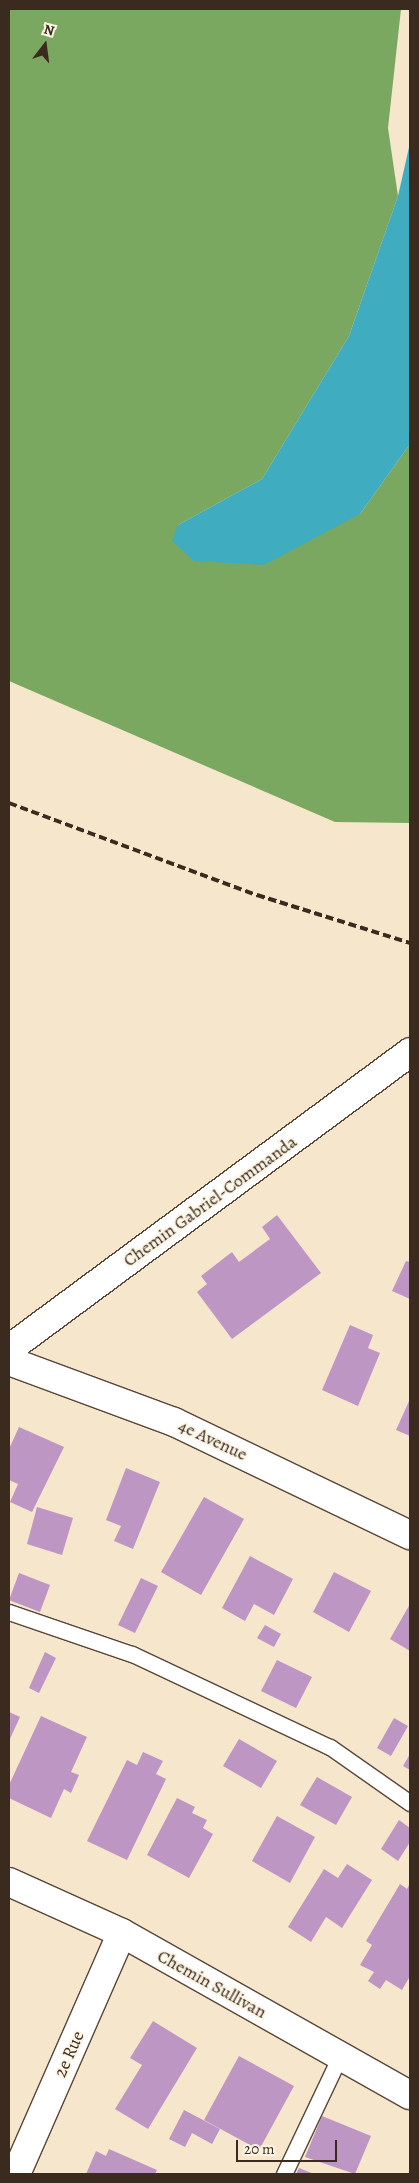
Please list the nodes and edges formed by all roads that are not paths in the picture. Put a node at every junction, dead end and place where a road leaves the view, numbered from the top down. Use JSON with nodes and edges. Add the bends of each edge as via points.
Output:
{"nodes":[{"id":1,"x":410,"y":1052,"type":"edge"},
{"id":2,"x":9,"y":1349,"type":"edge"},
{"id":3,"x":9,"y":1361,"type":"edge"},
{"id":4,"x":410,"y":1534,"type":"edge"},
{"id":5,"x":9,"y":1612,"type":"edge"},
{"id":6,"x":410,"y":1803,"type":"edge"},
{"id":7,"x":9,"y":1882,"type":"edge"},
{"id":8,"x":122,"y":1933,"type":"junction"},
{"id":9,"x":340,"y":2056,"type":"junction"},
{"id":10,"x":410,"y":2095,"type":"edge"},
{"id":11,"x":16,"y":2174,"type":"edge"},
{"id":12,"x":284,"y":2174,"type":"edge"}],
"edges":[{"from":1,"to":2,"type":"street","name":"Chemin Gabriel-Commanda"},
{"from":3,"to":4,"type":"street","name":"4e Avenue","via":[[174,1422]]},
{"from":5,"to":6,"type":"lane","via":[[132,1654],[330,1747]]},
{"from":7,"to":8,"type":"street","name":"Chemin Sullivan"},
{"from":8,"to":9,"type":"street","name":"Chemin Sullivan"},
{"from":8,"to":11,"type":"street","name":"2e Rue"},
{"from":9,"to":10,"type":"street","name":"Chemin Sullivan"},
{"from":9,"to":12,"type":"lane"}]}
